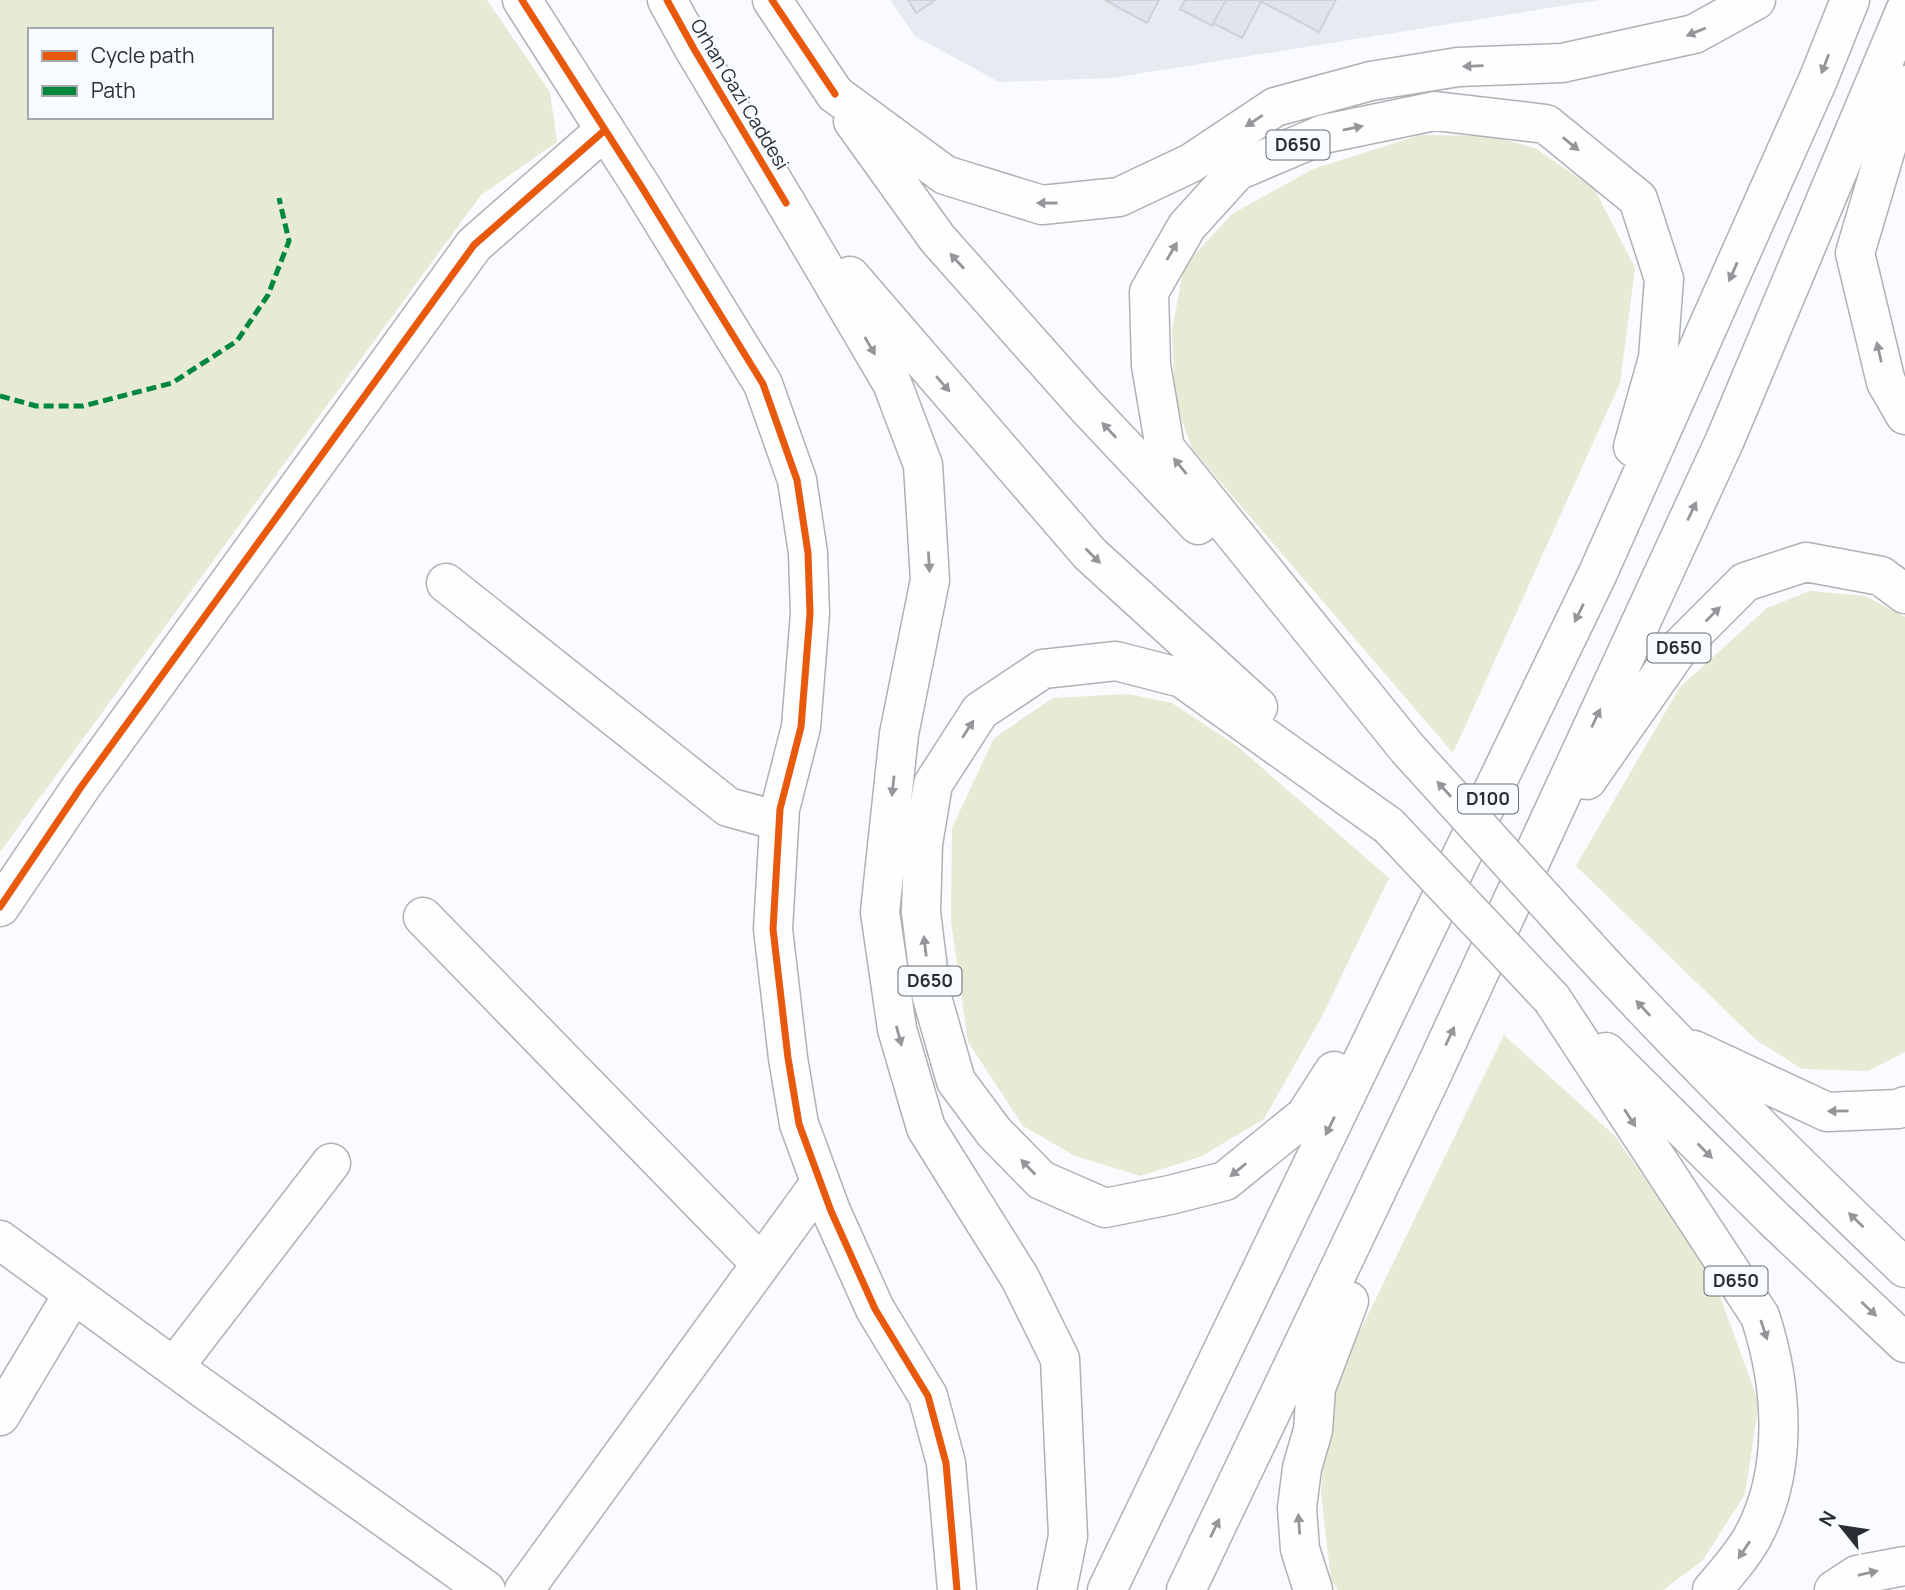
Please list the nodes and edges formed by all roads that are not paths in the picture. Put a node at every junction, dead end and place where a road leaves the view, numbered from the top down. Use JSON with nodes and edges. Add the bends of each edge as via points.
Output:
{"nodes":[{"id":1,"x":522,"y":0,"type":"edge"},
{"id":2,"x":667,"y":0,"type":"edge"},
{"id":3,"x":772,"y":0,"type":"edge"},
{"id":4,"x":1756,"y":0,"type":"edge"},
{"id":5,"x":1850,"y":0,"type":"edge"},
{"id":6,"x":1905,"y":11,"type":"edge"},
{"id":7,"x":1905,"y":85,"type":"edge"},
{"id":8,"x":835,"y":94,"type":"junction"},
{"id":9,"x":605,"y":130,"type":"junction"},
{"id":10,"x":786,"y":203,"type":"junction"},
{"id":11,"x":1905,"y":415,"type":"edge"},
{"id":12,"x":1598,"y":573,"type":"junction"},
{"id":13,"x":446,"y":583,"type":"dead end"},
{"id":14,"x":1905,"y":594,"type":"edge"},
{"id":15,"x":1408,"y":748,"type":"junction"},
{"id":16,"x":779,"y":821,"type":"junction"},
{"id":17,"x":1390,"y":826,"type":"junction"},
{"id":18,"x":1528,"y":865,"type":"junction"},
{"id":19,"x":0,"y":907,"type":"edge"},
{"id":20,"x":423,"y":917,"type":"dead end"},
{"id":21,"x":1427,"y":924,"type":"junction"},
{"id":22,"x":1552,"y":999,"type":"junction"},
{"id":23,"x":1672,"y":1040,"type":"junction"},
{"id":24,"x":1431,"y":1077,"type":"junction"},
{"id":25,"x":1905,"y":1105,"type":"edge"},
{"id":26,"x":331,"y":1163,"type":"dead end"},
{"id":27,"x":820,"y":1183,"type":"junction"},
{"id":28,"x":0,"y":1240,"type":"edge"},
{"id":29,"x":761,"y":1264,"type":"junction"},
{"id":30,"x":1905,"y":1268,"type":"edge"},
{"id":31,"x":74,"y":1294,"type":"junction"},
{"id":32,"x":1905,"y":1343,"type":"edge"},
{"id":33,"x":174,"y":1367,"type":"junction"},
{"id":34,"x":0,"y":1416,"type":"edge"},
{"id":35,"x":1905,"y":1566,"type":"edge"},
{"id":36,"x":486,"y":1590,"type":"edge"},
{"id":37,"x":524,"y":1590,"type":"edge"},
{"id":38,"x":957,"y":1590,"type":"edge"},
{"id":39,"x":1057,"y":1590,"type":"edge"},
{"id":40,"x":1107,"y":1590,"type":"edge"},
{"id":41,"x":1186,"y":1590,"type":"edge"},
{"id":42,"x":1312,"y":1590,"type":"edge"},
{"id":43,"x":1712,"y":1590,"type":"edge"},
{"id":44,"x":1835,"y":1590,"type":"edge"}],
"edges":[{"from":1,"to":9,"type":"main road"},
{"from":2,"to":10,"type":"main road","name":"Orhan Gazi Caddesi"},
{"from":3,"to":8,"type":"main road"},
{"from":4,"to":8,"type":"main road","number":"D650","one_way":true,"via":[[1694,34],[1562,63],[1458,67],[1371,81],[1275,107],[1191,163],[1119,197],[1054,204],[1042,205],[946,175]]},
{"from":5,"to":12,"type":"main road","number":"D100","one_way":true},
{"from":18,"to":6,"type":"main road","one_way":true,"via":[[1725,440]]},
{"from":11,"to":7,"type":"main road","one_way":true,"via":[[1886,382],[1856,253]]},
{"from":15,"to":8,"type":"main road","one_way":true,"via":[[1086,406],[937,238]]},
{"from":9,"to":16,"type":"main road","via":[[763,384],[797,480],[808,553],[810,614],[801,726]]},
{"from":9,"to":19,"type":"main road","via":[[474,246],[81,787]]},
{"from":10,"to":17,"type":"main road","number":"D650","one_way":true,"via":[[1090,554]]},
{"from":10,"to":39,"type":"main road","number":"D650","one_way":true,"via":[[892,383],[923,466],[930,580],[899,734],[880,912],[897,1029],[926,1128],[1020,1278],[1060,1359],[1068,1536]]},
{"from":15,"to":12,"type":"main road","number":"D650","one_way":true,"via":[[1165,448],[1151,365],[1149,292],[1187,226],[1237,171],[1324,134],[1435,111],[1546,124],[1638,199],[1664,279],[1658,358]]},
{"from":12,"to":21,"type":"main road","number":"D100","one_way":true},
{"from":13,"to":16,"type":"main road","via":[[729,807]]},
{"from":18,"to":14,"type":"main road","number":"D650","one_way":true,"via":[[1680,647],[1745,582],[1806,562],[1881,576]]},
{"from":23,"to":15,"type":"main road","one_way":true,"bridge":true},
{"from":16,"to":27,"type":"main road","via":[[773,929],[799,1124]]},
{"from":21,"to":17,"type":"main road","number":"D650","one_way":true,"via":[[1305,1116],[1225,1181],[1105,1208],[1041,1180],[994,1132],[956,1081],[931,994],[921,912],[923,844],[933,784],[980,711],[1043,669],[1116,661],[1182,678]]},
{"from":17,"to":22,"type":"main road","number":"D650","bridge":true},
{"from":24,"to":18,"type":"main road","one_way":true},
{"from":20,"to":29,"type":"main road"},
{"from":21,"to":40,"type":"main road","number":"D100","one_way":true},
{"from":22,"to":32,"type":"main road","number":"D650","one_way":true},
{"from":22,"to":43,"type":"main road","number":"D650","one_way":true,"via":[[1760,1316],[1769,1346],[1779,1409],[1773,1474],[1752,1537]]},
{"from":25,"to":23,"type":"main road","one_way":true,"via":[[1827,1112]]},
{"from":30,"to":23,"type":"main road","one_way":true},
{"from":41,"to":24,"type":"main road","one_way":true},
{"from":42,"to":24,"type":"main road","one_way":true,"via":[[1300,1549],[1297,1508],[1301,1468],[1313,1430],[1316,1388]]},
{"from":26,"to":33,"type":"main road"},
{"from":27,"to":29,"type":"main road"},
{"from":27,"to":38,"type":"main road","via":[[875,1310],[928,1396],[946,1463]]},
{"from":28,"to":31,"type":"main road"},
{"from":29,"to":37,"type":"main road"},
{"from":31,"to":33,"type":"main road"},
{"from":31,"to":34,"type":"main road"},
{"from":33,"to":36,"type":"main road"},
{"from":44,"to":35,"type":"main road","one_way":true,"via":[[1857,1575]]}]}
